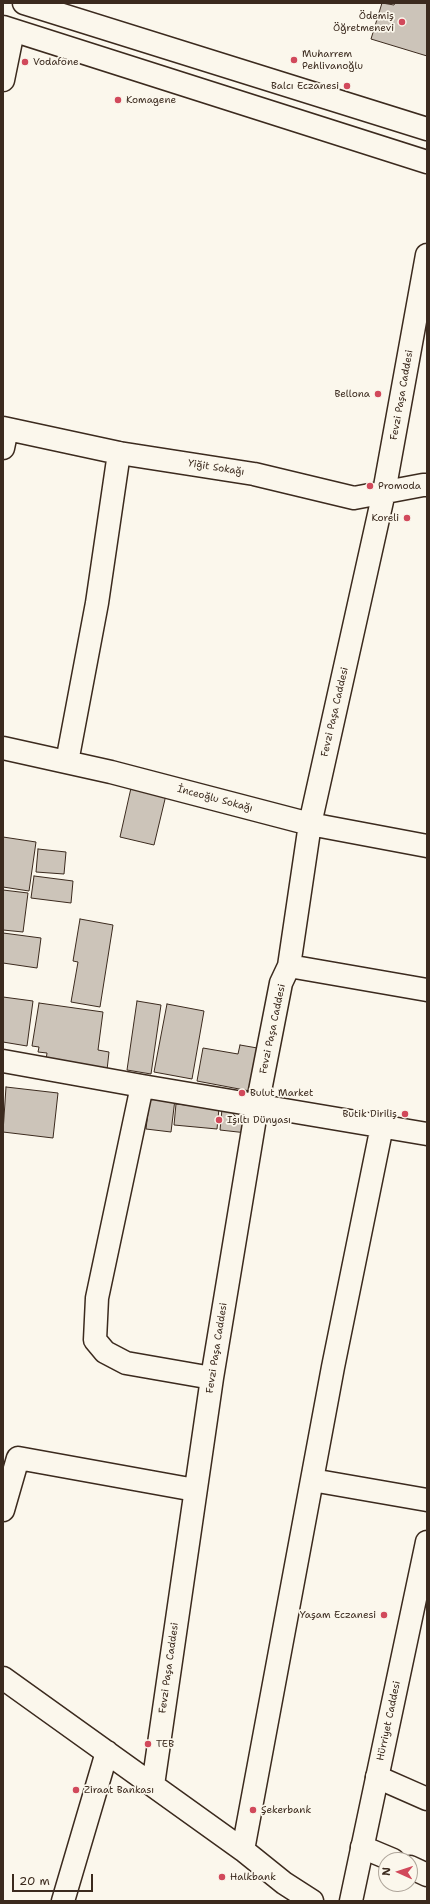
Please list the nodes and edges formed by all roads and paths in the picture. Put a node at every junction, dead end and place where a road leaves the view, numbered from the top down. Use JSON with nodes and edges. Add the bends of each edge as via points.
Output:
{"nodes":[{"id":1,"x":24,"y":3,"type":"edge"},
{"id":2,"x":8,"y":29,"type":"edge"},
{"id":3,"x":3,"y":80,"type":"edge"},
{"id":4,"x":427,"y":129,"type":"edge"},
{"id":5,"x":427,"y":162,"type":"edge"},
{"id":6,"x":427,"y":255,"type":"edge"},
{"id":7,"x":4,"y":435,"type":"edge"},
{"id":8,"x":119,"y":453,"type":"junction"},
{"id":9,"x":427,"y":485,"type":"edge"},
{"id":10,"x":384,"y":492,"type":"junction"},
{"id":11,"x":3,"y":748,"type":"edge"},
{"id":12,"x":67,"y":762,"type":"junction"},
{"id":13,"x":310,"y":824,"type":"junction"},
{"id":14,"x":427,"y":846,"type":"edge"},
{"id":15,"x":289,"y":966,"type":"junction"},
{"id":16,"x":427,"y":990,"type":"edge"},
{"id":17,"x":3,"y":1061,"type":"edge"},
{"id":18,"x":142,"y":1086,"type":"junction"},
{"id":19,"x":257,"y":1106,"type":"junction"},
{"id":20,"x":382,"y":1126,"type":"junction"},
{"id":21,"x":427,"y":1134,"type":"edge"},
{"id":22,"x":212,"y":1378,"type":"junction"},
{"id":23,"x":312,"y":1480,"type":"junction"},
{"id":24,"x":195,"y":1490,"type":"junction"},
{"id":25,"x":427,"y":1500,"type":"edge"},
{"id":26,"x":3,"y":1510,"type":"edge"},
{"id":27,"x":427,"y":1542,"type":"edge"},
{"id":28,"x":423,"y":1578,"type":"edge"},
{"id":29,"x":3,"y":1678,"type":"edge"},
{"id":30,"x":107,"y":1752,"type":"junction"},
{"id":31,"x":377,"y":1777,"type":"junction"},
{"id":32,"x":153,"y":1785,"type":"junction"},
{"id":33,"x":427,"y":1799,"type":"edge"},
{"id":34,"x":362,"y":1847,"type":"junction"},
{"id":35,"x":243,"y":1850,"type":"junction"},
{"id":36,"x":378,"y":1854,"type":"edge"},
{"id":37,"x":281,"y":1892,"type":"edge"},
{"id":38,"x":63,"y":1901,"type":"edge"},
{"id":39,"x":312,"y":1901,"type":"edge"},
{"id":40,"x":351,"y":1901,"type":"edge"}],
"edges":[{"from":1,"to":4,"type":"street"},
{"from":2,"to":3,"type":"street"},
{"from":2,"to":5,"type":"street"},
{"from":6,"to":10,"type":"street","name":"Fevzi Paşa Caddesi"},
{"from":7,"to":8,"type":"street","name":"Yiğit Sokağı"},
{"from":8,"to":10,"type":"street","name":"Yiğit Sokağı","via":[[254,474],[354,498]]},
{"from":8,"to":12,"type":"street","via":[[97,603]]},
{"from":9,"to":10,"type":"street","name":"Yiğit Sokağı"},
{"from":10,"to":13,"type":"street","name":"Fevzi Paşa Caddesi"},
{"from":11,"to":12,"type":"street","name":"İnceoğlu Sokağı"},
{"from":12,"to":13,"type":"street","name":"İnceoğlu Sokağı"},
{"from":13,"to":14,"type":"street","name":"İnceoğlu Sokağı"},
{"from":13,"to":15,"type":"street","name":"Fevzi Paşa Caddesi"},
{"from":15,"to":16,"type":"street"},
{"from":15,"to":19,"type":"street","name":"Fevzi Paşa Caddesi","via":[[281,983]]},
{"from":17,"to":18,"type":"street"},
{"from":18,"to":19,"type":"street"},
{"from":18,"to":22,"type":"street","via":[[97,1298],[95,1340],[105,1352],[126,1362]]},
{"from":19,"to":20,"type":"street"},
{"from":19,"to":22,"type":"street","name":"Fevzi Paşa Caddesi"},
{"from":20,"to":21,"type":"street"},
{"from":20,"to":23,"type":"street"},
{"from":22,"to":24,"type":"street","name":"Fevzi Paşa Caddesi"},
{"from":23,"to":25,"type":"street"},
{"from":23,"to":35,"type":"street"},
{"from":24,"to":26,"type":"street","via":[[18,1458]]},
{"from":24,"to":32,"type":"street","name":"Fevzi Paşa Caddesi"},
{"from":27,"to":28,"type":"street","name":"Hürriyet Caddesi"},
{"from":28,"to":31,"type":"street","name":"Hürriyet Caddesi"},
{"from":29,"to":30,"type":"street"},
{"from":30,"to":32,"type":"street"},
{"from":30,"to":38,"type":"street"},
{"from":31,"to":33,"type":"street"},
{"from":31,"to":34,"type":"street","name":"Hürriyet Caddesi"},
{"from":32,"to":35,"type":"street"},
{"from":34,"to":36,"type":"street"},
{"from":34,"to":40,"type":"street","name":"Hürriyet Caddesi"},
{"from":35,"to":37,"type":"street"},
{"from":37,"to":39,"type":"street"}]}
